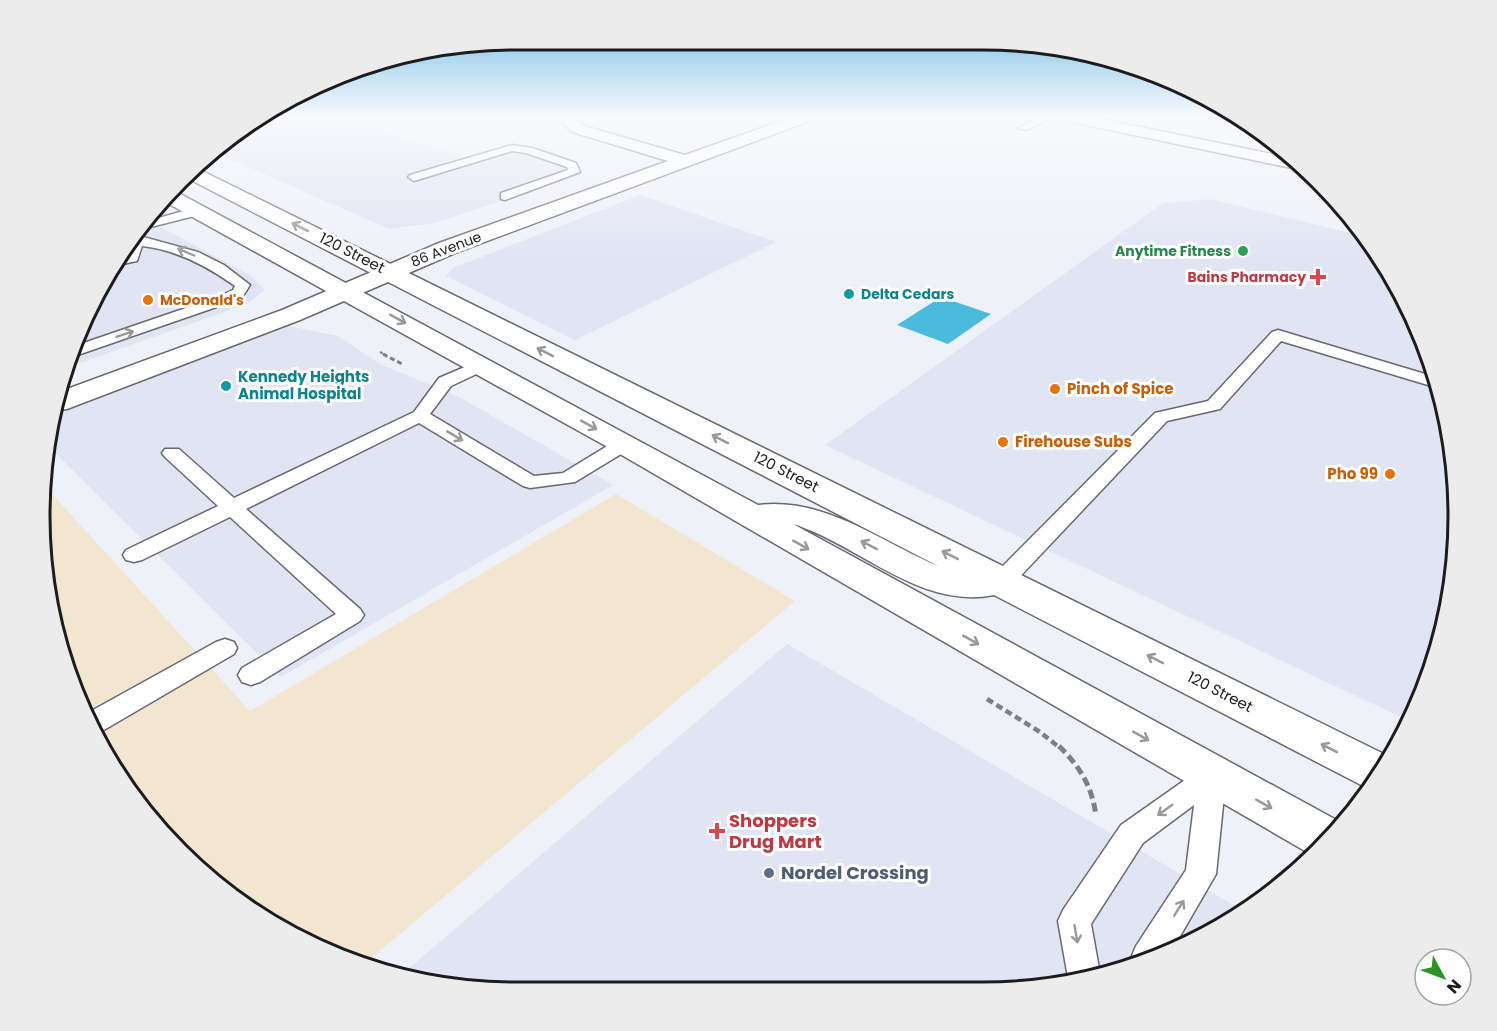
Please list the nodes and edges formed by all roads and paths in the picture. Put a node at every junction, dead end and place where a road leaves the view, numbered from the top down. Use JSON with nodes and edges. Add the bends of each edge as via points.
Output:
{"nodes":[{"id":1,"x":454,"y":165,"type":"edge"},
{"id":2,"x":572,"y":165,"type":"edge"},
{"id":3,"x":674,"y":165,"type":"edge"},
{"id":4,"x":197,"y":176,"type":"edge"},
{"id":5,"x":414,"y":177,"type":"dead end"},
{"id":6,"x":505,"y":196,"type":"dead end"},
{"id":7,"x":174,"y":198,"type":"edge"},
{"id":8,"x":198,"y":211,"type":"junction"},
{"id":9,"x":146,"y":232,"type":"edge"},
{"id":10,"x":142,"y":237,"type":"edge"},
{"id":11,"x":134,"y":248,"type":"edge"},
{"id":12,"x":126,"y":259,"type":"edge"},
{"id":13,"x":390,"y":272,"type":"junction"},
{"id":14,"x":346,"y":291,"type":"junction"},
{"id":15,"x":80,"y":349,"type":"edge"},
{"id":16,"x":481,"y":365,"type":"junction"},
{"id":17,"x":1427,"y":380,"type":"edge"},
{"id":18,"x":64,"y":400,"type":"edge"},
{"id":19,"x":420,"y":416,"type":"junction"},
{"id":20,"x":624,"y":444,"type":"junction"},
{"id":21,"x":172,"y":453,"type":"dead end"},
{"id":22,"x":232,"y":506,"type":"junction"},
{"id":23,"x":750,"y":516,"type":"junction"},
{"id":24,"x":134,"y":555,"type":"dead end"},
{"id":25,"x":1002,"y":581,"type":"junction"},
{"id":26,"x":225,"y":648,"type":"dead end"},
{"id":27,"x":251,"y":675,"type":"dead end"},
{"id":28,"x":979,"y":694,"type":"dead end"},
{"id":29,"x":97,"y":721,"type":"edge"},
{"id":30,"x":1372,"y":769,"type":"edge"},
{"id":31,"x":1212,"y":776,"type":"junction"},
{"id":32,"x":1092,"y":825,"type":"dead end"},
{"id":33,"x":1320,"y":835,"type":"edge"},
{"id":34,"x":1154,"y":948,"type":"edge"},
{"id":35,"x":1082,"y":971,"type":"edge"}],
"edges":[{"from":1,"to":5,"type":"lane"},
{"from":2,"to":6,"type":"lane","via":[[574,172]]},
{"from":3,"to":13,"type":"main road","name":"86 Avenue"},
{"from":13,"to":4,"type":"main road","name":"120 Street","one_way":true},
{"from":7,"to":8,"type":"main road"},
{"from":8,"to":9,"type":"lane"},
{"from":8,"to":14,"type":"main road"},
{"from":15,"to":10,"type":"lane","one_way":true,"via":[[223,300],[238,293],[243,285],[190,252]]},
{"from":11,"to":12,"type":"lane","via":[[132,258]]},
{"from":13,"to":14,"type":"main road","name":"86 Avenue"},
{"from":25,"to":13,"type":"main road","name":"120 Street","one_way":true},
{"from":14,"to":16,"type":"main road","one_way":true},
{"from":14,"to":18,"type":"main road","name":"86 Avenue"},
{"from":16,"to":19,"type":"lane","via":[[445,382]]},
{"from":16,"to":20,"type":"main road","one_way":true},
{"from":17,"to":25,"type":"lane","via":[[1278,335],[1214,405],[1161,417]]},
{"from":19,"to":20,"type":"lane","one_way":true,"via":[[530,482],[568,478]]},
{"from":19,"to":22,"type":"lane"},
{"from":20,"to":23,"type":"main road"},
{"from":21,"to":22,"type":"lane"},
{"from":22,"to":24,"type":"lane"},
{"from":22,"to":27,"type":"lane","via":[[352,615]]},
{"from":25,"to":23,"type":"main road","one_way":true,"via":[[975,586],[955,584],[929,576],[821,521],[780,512]]},
{"from":23,"to":31,"type":"main road","one_way":true},
{"from":30,"to":25,"type":"main road","name":"120 Street","one_way":true},
{"from":26,"to":29,"type":"lane"},
{"from":28,"to":32,"type":"path","via":[[1040,731],[1071,756],[1094,792],[1097,815]]},
{"from":31,"to":33,"type":"main road","one_way":true},
{"from":34,"to":31,"type":"lane","one_way":true,"via":[[1201,874]]},
{"from":31,"to":35,"type":"lane","one_way":true,"via":[[1132,834],[1074,921]]}]}
